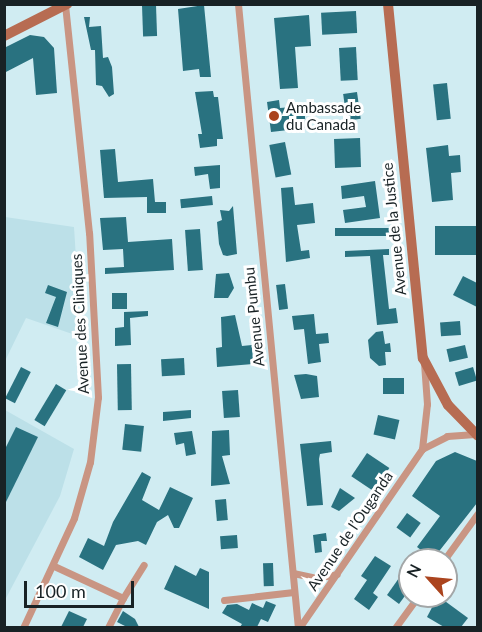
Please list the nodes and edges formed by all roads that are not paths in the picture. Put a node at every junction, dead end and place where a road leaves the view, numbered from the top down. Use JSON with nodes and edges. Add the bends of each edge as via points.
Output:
{"nodes":[{"id":1,"x":238,"y":4,"type":"edge"},
{"id":2,"x":387,"y":4,"type":"edge"},
{"id":3,"x":66,"y":5,"type":"edge"},
{"id":4,"x":4,"y":36,"type":"edge"},
{"id":5,"x":423,"y":358,"type":"junction"},
{"id":6,"x":476,"y":435,"type":"edge"},
{"id":7,"x":422,"y":449,"type":"junction"},
{"id":8,"x":477,"y":513,"type":"edge"},
{"id":9,"x":452,"y":548,"type":"edge"},
{"id":10,"x":144,"y":565,"type":"dead end"},
{"id":11,"x":54,"y":566,"type":"junction"},
{"id":12,"x":293,"y":573,"type":"junction"},
{"id":13,"x":338,"y":573,"type":"junction"},
{"id":14,"x":294,"y":592,"type":"junction"},
{"id":15,"x":123,"y":598,"type":"junction"},
{"id":16,"x":224,"y":600,"type":"dead end"},
{"id":17,"x":409,"y":608,"type":"edge"},
{"id":18,"x":23,"y":627,"type":"edge"},
{"id":19,"x":108,"y":627,"type":"edge"},
{"id":20,"x":298,"y":627,"type":"edge"},
{"id":21,"x":395,"y":627,"type":"edge"}],
"edges":[{"from":1,"to":12,"type":"street","name":"Avenue Pumbu"},
{"from":2,"to":5,"type":"main road","name":"Avenue de la Justice"},
{"from":3,"to":4,"type":"main road"},
{"from":3,"to":11,"type":"street","name":"Avenue des Cliniques","via":[[88,226],[98,397],[84,486]]},
{"from":5,"to":6,"type":"main road","name":"Avenue de la Justice","via":[[448,405]]},
{"from":5,"to":7,"type":"street","name":"Avenue de l’Ouganda","via":[[427,404]]},
{"from":6,"to":7,"type":"street","name":"Avenue de l’Ouganda","via":[[447,436]]},
{"from":7,"to":13,"type":"street","name":"Avenue de l’Ouganda"},
{"from":8,"to":9,"type":"street"},
{"from":10,"to":15,"type":"street"},
{"from":11,"to":15,"type":"street"},
{"from":11,"to":18,"type":"street","name":"Avenue des Cliniques"},
{"from":12,"to":13,"type":"street","via":[[317,578]]},
{"from":12,"to":14,"type":"street","name":"Avenue Pumbu"},
{"from":13,"to":20,"type":"street","name":"Avenue de l’Ouganda"},
{"from":14,"to":16,"type":"street"},
{"from":14,"to":20,"type":"street","name":"Avenue Pumbu"},
{"from":15,"to":19,"type":"street"},
{"from":17,"to":21,"type":"street"}]}
